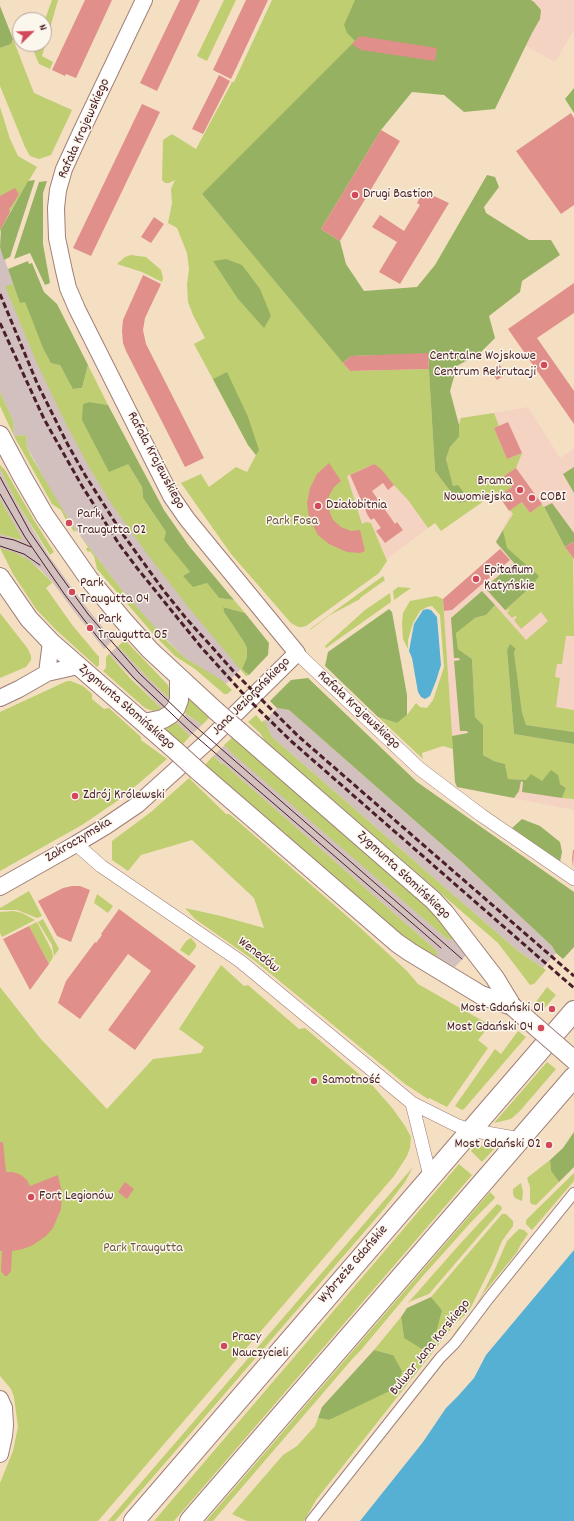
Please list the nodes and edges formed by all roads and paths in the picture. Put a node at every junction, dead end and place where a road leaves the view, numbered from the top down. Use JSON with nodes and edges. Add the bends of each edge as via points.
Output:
{"nodes":[{"id":1,"x":144,"y":0,"type":"edge"},
{"id":2,"x":0,"y":435,"type":"edge"},
{"id":3,"x":6,"y":457,"type":"edge"},
{"id":4,"x":0,"y":579,"type":"edge"},
{"id":5,"x":51,"y":642,"type":"junction"},
{"id":6,"x":297,"y":653,"type":"junction"},
{"id":7,"x":78,"y":666,"type":"junction"},
{"id":8,"x":46,"y":673,"type":"junction"},
{"id":9,"x":179,"y":678,"type":"junction"},
{"id":10,"x":0,"y":698,"type":"edge"},
{"id":11,"x":144,"y":723,"type":"junction"},
{"id":12,"x":208,"y":741,"type":"joint"},
{"id":13,"x":76,"y":844,"type":"junction"},
{"id":14,"x":574,"y":879,"type":"edge"},
{"id":15,"x":0,"y":887,"type":"edge"},
{"id":16,"x":512,"y":1006,"type":"junction"},
{"id":17,"x":574,"y":1010,"type":"edge"},
{"id":18,"x":574,"y":1060,"type":"edge"},
{"id":19,"x":574,"y":1077,"type":"edge"},
{"id":20,"x":412,"y":1104,"type":"junction"},
{"id":21,"x":470,"y":1130,"type":"junction"},
{"id":22,"x":520,"y":1139,"type":"junction"},
{"id":23,"x":430,"y":1176,"type":"junction"},
{"id":24,"x":574,"y":1193,"type":"edge"},
{"id":25,"x":0,"y":1399,"type":"edge"},
{"id":26,"x":0,"y":1454,"type":"edge"},
{"id":27,"x":134,"y":1521,"type":"edge"},
{"id":28,"x":190,"y":1521,"type":"edge"},
{"id":29,"x":311,"y":1521,"type":"edge"}],
"edges":[{"from":1,"to":6,"type":"street","name":"Rafała Krajewskiego","via":[[64,169],[56,208],[64,271],[77,310],[171,496]]},
{"from":2,"to":3,"type":"main road","name":"Zygmunta Słomińskiego"},
{"from":3,"to":9,"type":"main road","name":"Zygmunta Słomińskiego","via":[[85,573],[140,639]]},
{"from":4,"to":5,"type":"main road","name":"Zygmunta Słomińskiego","via":[[29,619]]},
{"from":5,"to":7,"type":"main road","name":"Zygmunta Słomińskiego"},
{"from":5,"to":8,"type":"street"},
{"from":6,"to":12,"type":"street","name":"Jana Jeziorańskiego"},
{"from":6,"to":14,"type":"street","name":"Rafała Krajewskiego","via":[[420,769]]},
{"from":7,"to":8,"type":"street"},
{"from":7,"to":11,"type":"main road","name":"Zygmunta Słomińskiego"},
{"from":8,"to":10,"type":"street"},
{"from":9,"to":11,"type":"main road","via":[[178,706],[172,714],[163,719]]},
{"from":9,"to":16,"type":"main road","name":"Zygmunta Słomińskiego","bridge":true,"via":[[433,900],[495,978]]},
{"from":11,"to":16,"type":"main road","name":"Zygmunta Słomińskiego","bridge":true,"via":[[397,943],[481,995]]},
{"from":12,"to":13,"type":"street","name":"Zakroczymska","via":[[137,805]]},
{"from":13,"to":15,"type":"street","name":"Zakroczymska"},
{"from":13,"to":20,"type":"street","name":"Wenedów","via":[[101,866],[240,961]]},
{"from":16,"to":18,"type":"main road","bridge":true},
{"from":17,"to":21,"type":"main road","name":"Wybrzeże Gdańskie"},
{"from":19,"to":22,"type":"main road"},
{"from":20,"to":21,"type":"street","name":"Wenedów","via":[[445,1121]]},
{"from":20,"to":23,"type":"street"},
{"from":21,"to":22,"type":"street","name":"Wenedów"},
{"from":21,"to":23,"type":"main road","name":"Wybrzeże Gdańskie"},
{"from":22,"to":28,"type":"main road"},
{"from":23,"to":27,"type":"main road","name":"Wybrzeże Gdańskie"},
{"from":24,"to":29,"type":"street","name":"Bulwar Jana Karskiego"},
{"from":25,"to":26,"type":"street","via":[[4,1408],[5,1425]]}]}
